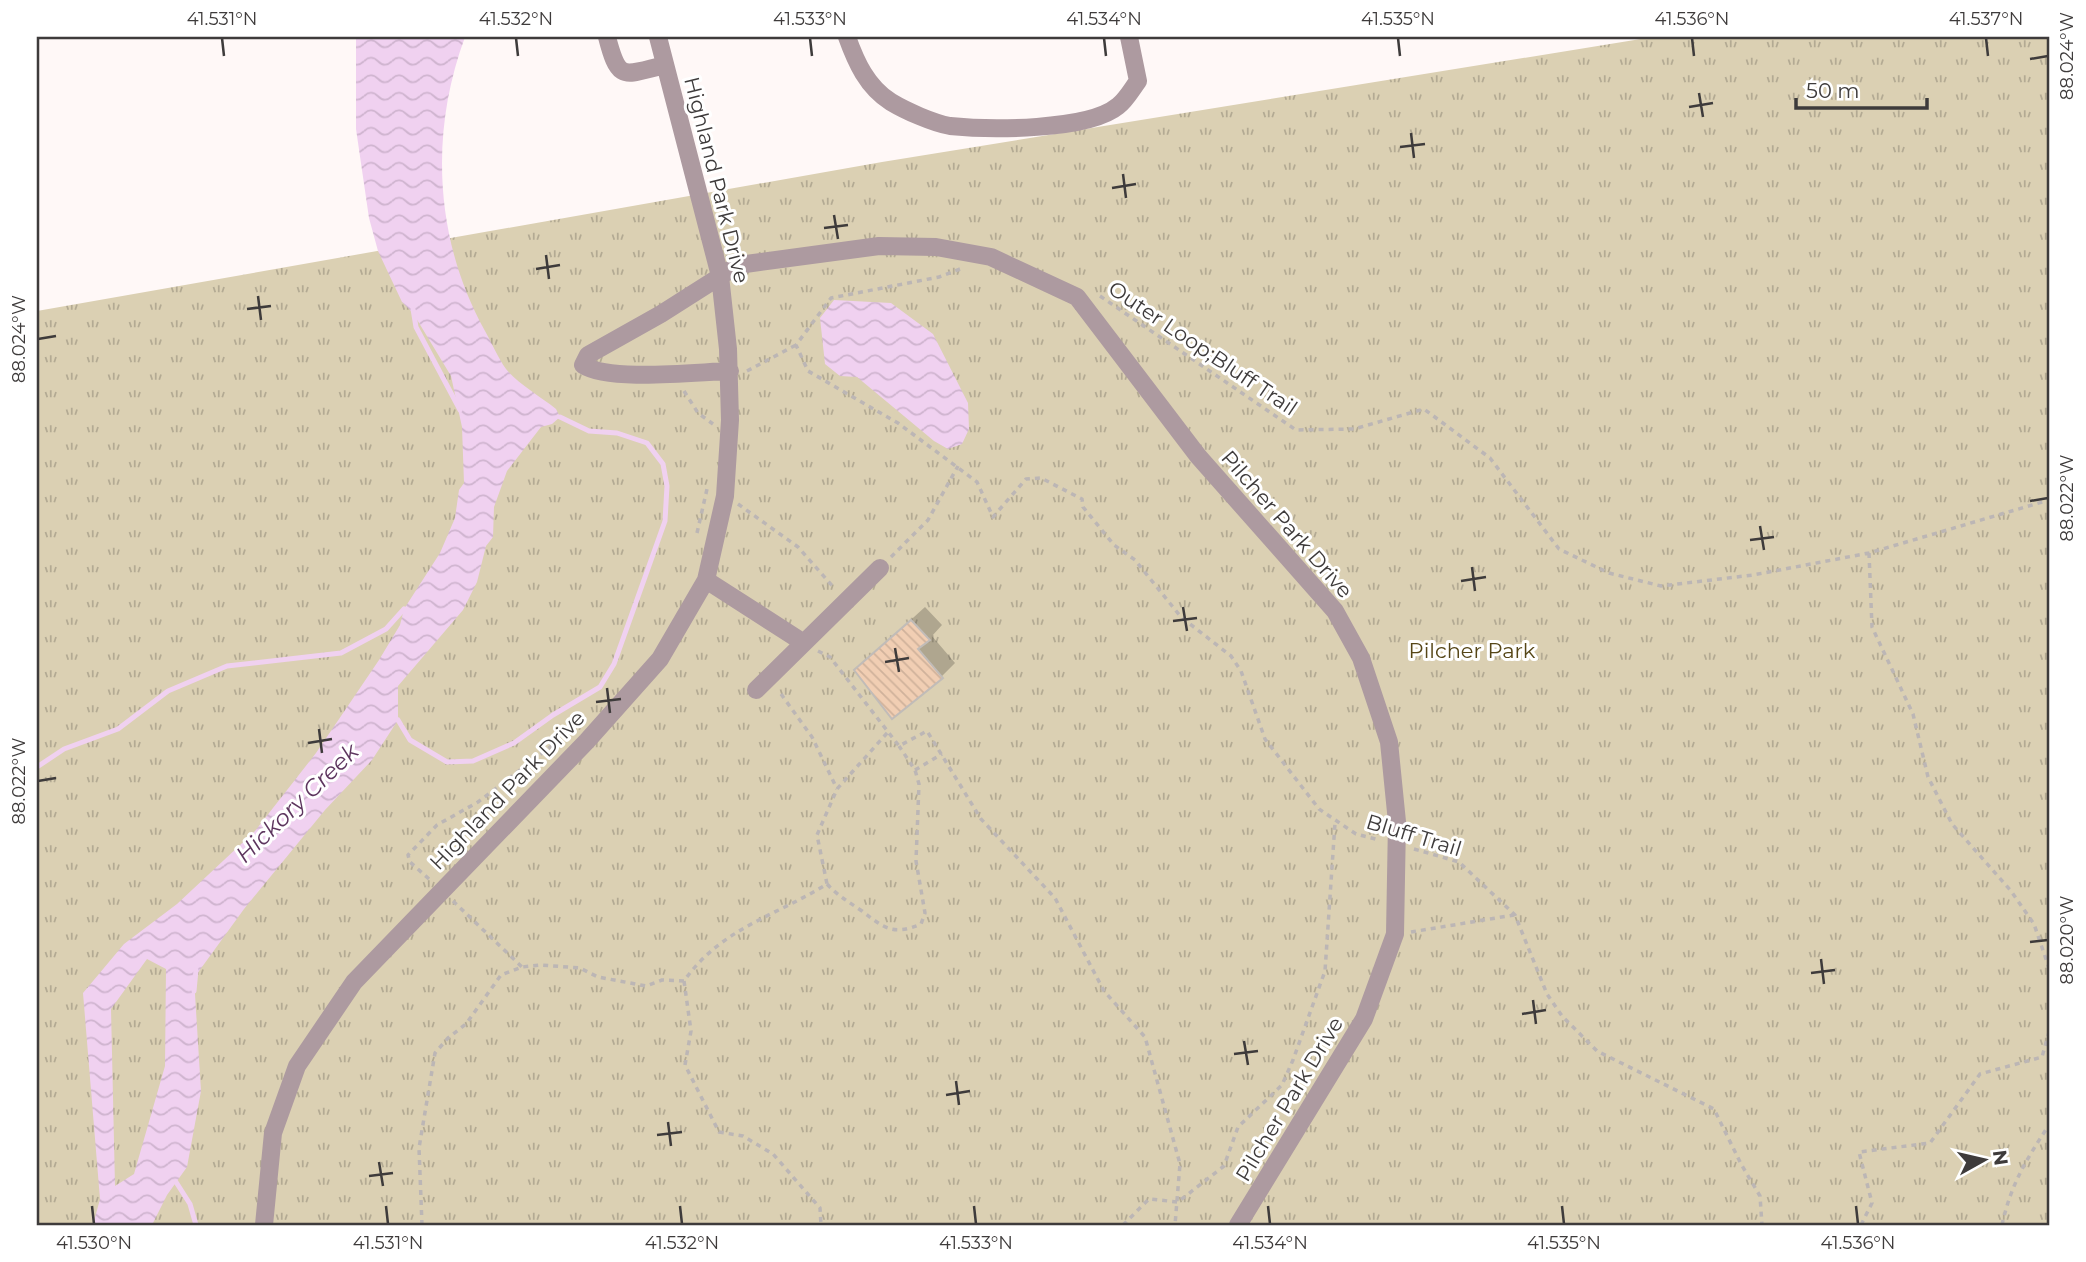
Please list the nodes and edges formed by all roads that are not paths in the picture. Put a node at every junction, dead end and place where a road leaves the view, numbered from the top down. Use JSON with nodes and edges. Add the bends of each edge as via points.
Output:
{"nodes":[{"id":1,"x":607,"y":37,"type":"edge"},
{"id":2,"x":658,"y":37,"type":"edge"},
{"id":3,"x":847,"y":37,"type":"edge"},
{"id":4,"x":1129,"y":37,"type":"edge"},
{"id":5,"x":665,"y":65,"type":"junction"},
{"id":6,"x":720,"y":276,"type":"junction"},
{"id":7,"x":736,"y":373,"type":"junction"},
{"id":8,"x":880,"y":568,"type":"road end"},
{"id":9,"x":706,"y":580,"type":"junction"},
{"id":10,"x":804,"y":643,"type":"junction"},
{"id":11,"x":757,"y":690,"type":"dead end"},
{"id":12,"x":264,"y":1225,"type":"edge"},
{"id":13,"x":1238,"y":1225,"type":"edge"}],
"edges":[{"from":1,"to":5,"type":"street","via":[[618,70],[627,74]]},
{"from":2,"to":5,"type":"street","name":"Highland Park Drive"},
{"from":3,"to":4,"type":"street","via":[[868,81],[890,102],[947,125],[988,127],[1074,122],[1118,107],[1138,81]]},
{"from":5,"to":6,"type":"street","name":"Highland Park Drive"},
{"from":6,"to":7,"type":"street","name":"Highland Park Drive"},
{"from":6,"to":7,"type":"street","name":"Pilcher Park Drive","via":[[588,355],[583,365],[635,374]]},
{"from":6,"to":13,"type":"street","name":"Pilcher Park Drive","via":[[738,265],[879,246],[936,247],[990,257],[1077,297],[1198,456],[1335,611],[1362,658],[1389,742],[1396,844],[1395,934],[1364,1019]]},
{"from":7,"to":9,"type":"street","name":"Highland Park Drive","via":[[725,496]]},
{"from":8,"to":10,"type":"street"},
{"from":9,"to":10,"type":"street"},
{"from":9,"to":12,"type":"street","name":"Highland Park Drive","via":[[660,659],[354,982],[297,1066],[273,1133]]},
{"from":10,"to":11,"type":"street"}]}
